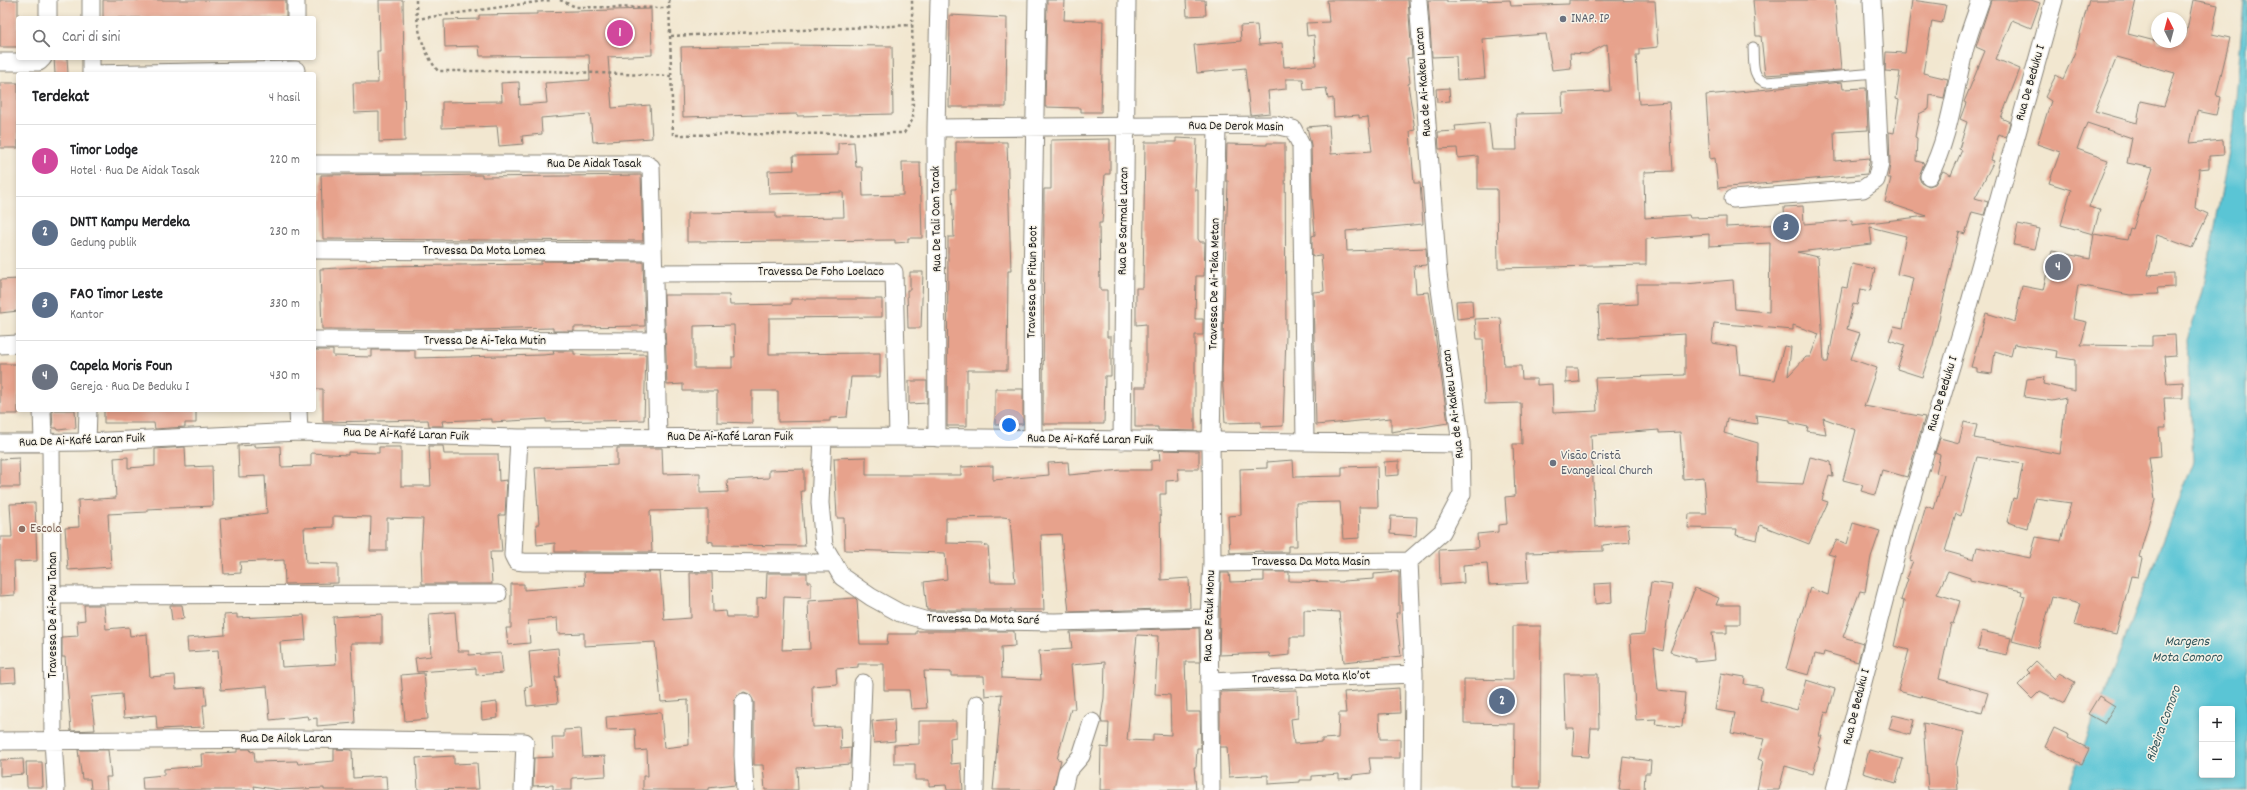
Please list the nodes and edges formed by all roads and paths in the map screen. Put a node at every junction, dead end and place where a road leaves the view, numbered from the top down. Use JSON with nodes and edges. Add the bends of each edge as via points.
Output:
{"nodes":[{"id":1,"x":48,"y":0,"type":"edge"},
{"id":2,"x":90,"y":0,"type":"edge"},
{"id":3,"x":296,"y":0,"type":"edge"},
{"id":4,"x":416,"y":0,"type":"edge"},
{"id":5,"x":551,"y":0,"type":"edge"},
{"id":6,"x":560,"y":0,"type":"edge"},
{"id":7,"x":669,"y":0,"type":"edge"},
{"id":8,"x":912,"y":0,"type":"edge"},
{"id":9,"x":939,"y":0,"type":"edge"},
{"id":10,"x":1036,"y":0,"type":"edge"},
{"id":11,"x":1127,"y":0,"type":"edge"},
{"id":12,"x":1418,"y":0,"type":"edge"},
{"id":13,"x":1872,"y":0,"type":"edge"},
{"id":14,"x":1981,"y":0,"type":"edge"},
{"id":15,"x":2054,"y":0,"type":"edge"},
{"id":16,"x":669,"y":8,"type":"junction"},
{"id":17,"x":48,"y":16,"type":"edge"},
{"id":18,"x":91,"y":16,"type":"edge"},
{"id":19,"x":296,"y":16,"type":"edge"},
{"id":20,"x":416,"y":19,"type":"junction"},
{"id":21,"x":912,"y":25,"type":"junction"},
{"id":22,"x":671,"y":36,"type":"junction"},
{"id":23,"x":1753,"y":47,"type":"dead end"},
{"id":24,"x":41,"y":60,"type":"edge"},
{"id":25,"x":91,"y":60,"type":"edge"},
{"id":26,"x":0,"y":62,"type":"edge"},
{"id":27,"x":296,"y":67,"type":"edge"},
{"id":28,"x":91,"y":72,"type":"edge"},
{"id":29,"x":150,"y":72,"type":"edge"},
{"id":30,"x":1876,"y":73,"type":"junction"},
{"id":31,"x":671,"y":76,"type":"junction"},
{"id":32,"x":1036,"y":126,"type":"junction"},
{"id":33,"x":1126,"y":126,"type":"junction"},
{"id":34,"x":1217,"y":127,"type":"junction"},
{"id":35,"x":936,"y":128,"type":"junction"},
{"id":36,"x":316,"y":164,"type":"edge"},
{"id":37,"x":1930,"y":176,"type":"dead end"},
{"id":38,"x":1733,"y":198,"type":"dead end"},
{"id":39,"x":316,"y":250,"type":"edge"},
{"id":40,"x":653,"y":252,"type":"junction"},
{"id":41,"x":654,"y":273,"type":"junction"},
{"id":42,"x":316,"y":340,"type":"edge"},
{"id":43,"x":656,"y":341,"type":"junction"},
{"id":44,"x":16,"y":344,"type":"edge"},
{"id":45,"x":0,"y":345,"type":"edge"},
{"id":46,"x":42,"y":412,"type":"edge"},
{"id":47,"x":88,"y":412,"type":"edge"},
{"id":48,"x":298,"y":412,"type":"edge"},
{"id":49,"x":299,"y":432,"type":"junction"},
{"id":50,"x":658,"y":437,"type":"junction"},
{"id":51,"x":823,"y":437,"type":"junction"},
{"id":52,"x":898,"y":437,"type":"junction"},
{"id":53,"x":519,"y":438,"type":"junction"},
{"id":54,"x":937,"y":438,"type":"junction"},
{"id":55,"x":1033,"y":439,"type":"junction"},
{"id":56,"x":1122,"y":441,"type":"junction"},
{"id":57,"x":1211,"y":441,"type":"junction"},
{"id":58,"x":47,"y":442,"type":"junction"},
{"id":59,"x":87,"y":442,"type":"junction"},
{"id":60,"x":1304,"y":442,"type":"junction"},
{"id":61,"x":0,"y":443,"type":"edge"},
{"id":62,"x":1461,"y":444,"type":"junction"},
{"id":63,"x":1409,"y":561,"type":"junction"},
{"id":64,"x":834,"y":562,"type":"junction"},
{"id":65,"x":1212,"y":563,"type":"junction"},
{"id":66,"x":498,"y":594,"type":"dead end"},
{"id":67,"x":53,"y":596,"type":"junction"},
{"id":68,"x":1209,"y":618,"type":"junction"},
{"id":69,"x":1414,"y":674,"type":"junction"},
{"id":70,"x":1209,"y":682,"type":"junction"},
{"id":71,"x":863,"y":683,"type":"dead end"},
{"id":72,"x":744,"y":702,"type":"dead end"},
{"id":73,"x":977,"y":704,"type":"dead end"},
{"id":74,"x":1092,"y":722,"type":"dead end"},
{"id":75,"x":53,"y":740,"type":"junction"},
{"id":76,"x":0,"y":741,"type":"edge"},
{"id":77,"x":56,"y":790,"type":"edge"},
{"id":78,"x":523,"y":790,"type":"edge"},
{"id":79,"x":745,"y":790,"type":"edge"},
{"id":80,"x":859,"y":790,"type":"edge"},
{"id":81,"x":975,"y":790,"type":"edge"},
{"id":82,"x":1063,"y":790,"type":"edge"},
{"id":83,"x":1211,"y":790,"type":"edge"},
{"id":84,"x":1413,"y":790,"type":"edge"},
{"id":85,"x":1835,"y":790,"type":"edge"}],
"edges":[{"from":1,"to":17,"type":"street"},
{"from":2,"to":18,"type":"street"},
{"from":3,"to":19,"type":"street"},
{"from":4,"to":20,"type":"path"},
{"from":5,"to":20,"type":"path"},
{"from":6,"to":16,"type":"path","via":[[576,7]]},
{"from":7,"to":16,"type":"path"},
{"from":8,"to":21,"type":"path"},
{"from":9,"to":35,"type":"street","name":"Rua De Tali Oan Tarak"},
{"from":10,"to":32,"type":"street","name":"Travessa De Fitun Boot"},
{"from":11,"to":33,"type":"street","name":"Rua De Sarmale Laran"},
{"from":12,"to":62,"type":"street","name":"Rua de Ai-Kakeu Laran","via":[[1438,274]]},
{"from":13,"to":30,"type":"street"},
{"from":14,"to":37,"type":"street","via":[[1964,50],[1936,164]]},
{"from":15,"to":85,"type":"street","name":"Rua De Beduku I","via":[[1967,314],[1905,520]]},
{"from":16,"to":22,"type":"path"},
{"from":20,"to":31,"type":"path","via":[[428,59],[438,71],[549,71]]},
{"from":21,"to":22,"type":"path"},
{"from":21,"to":31,"type":"path","via":[[913,119],[904,133],[673,136]]},
{"from":22,"to":31,"type":"path"},
{"from":23,"to":30,"type":"lane","via":[[1756,76],[1766,82]]},
{"from":24,"to":26,"type":"street"},
{"from":25,"to":28,"type":"street"},
{"from":27,"to":29,"type":"street"},
{"from":30,"to":38,"type":"street","via":[[1880,164],[1876,180],[1863,189]]},
{"from":32,"to":33,"type":"street","name":"Rua De Derok Masin"},
{"from":32,"to":35,"type":"street","name":"Rua De Derok Masin"},
{"from":32,"to":55,"type":"street","name":"Travessa De Fitun Boot","via":[[1032,282]]},
{"from":33,"to":34,"type":"street","name":"Rua De Derok Masin"},
{"from":33,"to":56,"type":"street","name":"Rua De Sarmale Laran"},
{"from":34,"to":57,"type":"street","name":"Travessa De Ai-Teka Metan"},
{"from":34,"to":60,"type":"street","name":"Rua De Derok Masin","via":[[1275,125],[1293,129],[1301,145]]},
{"from":35,"to":54,"type":"street","name":"Rua De Tali Oan Tarak"},
{"from":36,"to":40,"type":"street","name":"Rua De Aidak Tasak","via":[[646,164],[652,171]]},
{"from":39,"to":40,"type":"street","name":"Travessa Da Mota Lomea"},
{"from":40,"to":41,"type":"street","name":"Rua De Aidak Tasak"},
{"from":41,"to":43,"type":"street","name":"Rua De Aidak Tasak"},
{"from":41,"to":52,"type":"street","name":"Travessa De Foho Loelaco","via":[[894,272]]},
{"from":42,"to":43,"type":"street","name":"Trvessa De Ai-Teka Mutin"},
{"from":43,"to":50,"type":"street","name":"Rua De Aidak Tasak"},
{"from":44,"to":45,"type":"street"},
{"from":46,"to":58,"type":"street","name":"Travessa De Ai-Pau Tahan"},
{"from":47,"to":59,"type":"street"},
{"from":48,"to":49,"type":"street"},
{"from":49,"to":53,"type":"street","name":"Rua De Ai-Kafé Laran Fuik"},
{"from":49,"to":59,"type":"street","name":"Rua De Ai-Kafé Laran Fuik"},
{"from":50,"to":51,"type":"street","name":"Rua De Ai-Kafé Laran Fuik"},
{"from":50,"to":53,"type":"street","name":"Rua De Ai-Kafé Laran Fuik"},
{"from":51,"to":52,"type":"street","name":"Rua De Ai-Kafé Laran Fuik"},
{"from":51,"to":64,"type":"street","name":"Travessa Da Mota Saré","via":[[820,503],[824,546]]},
{"from":52,"to":54,"type":"street","name":"Rua De Ai-Kafé Laran Fuik"},
{"from":53,"to":64,"type":"street","via":[[513,555],[516,560]]},
{"from":54,"to":55,"type":"street","name":"Rua De Ai-Kafé Laran Fuik"},
{"from":55,"to":56,"type":"street","name":"Rua De Ai-Kafé Laran Fuik"},
{"from":56,"to":57,"type":"street","name":"Rua De Ai-Kafé Laran Fuik"},
{"from":57,"to":60,"type":"street","name":"Rua De Ai-Kafé Laran Fuik"},
{"from":57,"to":65,"type":"street","name":"Rua De Fatuk Monu"},
{"from":58,"to":59,"type":"street","name":"Rua De Ai-Kafé Laran Fuik"},
{"from":58,"to":61,"type":"street","name":"Rua De Ai-Kafé Laran Fuik"},
{"from":58,"to":67,"type":"street","name":"Travessa De Ai-Pau Tahan"},
{"from":60,"to":62,"type":"street","name":"Rua De Ai-Kafé Laran Fuik"},
{"from":62,"to":63,"type":"street","name":"Rua de Ai-Kakeu Laran","via":[[1462,494],[1442,532]]},
{"from":63,"to":65,"type":"street","name":"Travessa Da Mota Masin"},
{"from":63,"to":69,"type":"street"},
{"from":64,"to":68,"type":"street","name":"Travessa Da Mota Saré","via":[[842,577],[871,597],[900,613],[924,620],[1055,622]]},
{"from":65,"to":68,"type":"street","name":"Rua De Fatuk Monu"},
{"from":66,"to":67,"type":"street"},
{"from":67,"to":75,"type":"street","name":"Travessa De Ai-Pau Tahan"},
{"from":68,"to":70,"type":"street","name":"Rua De Fatuk Monu"},
{"from":69,"to":70,"type":"street","name":"Travessa Da Mota Klo’ot"},
{"from":69,"to":84,"type":"street"},
{"from":70,"to":83,"type":"street","name":"Rua De Fatuk Monu"},
{"from":71,"to":80,"type":"street"},
{"from":72,"to":79,"type":"street"},
{"from":73,"to":81,"type":"street"},
{"from":74,"to":82,"type":"street","via":[[1081,756],[1067,772]]},
{"from":75,"to":76,"type":"street","name":"Rua De Ailok Laran"},
{"from":75,"to":77,"type":"street","name":"Travessa De Ai-Pau Tahan"},
{"from":75,"to":78,"type":"street","name":"Rua De Ailok Laran","via":[[299,739],[525,742]]}]}
